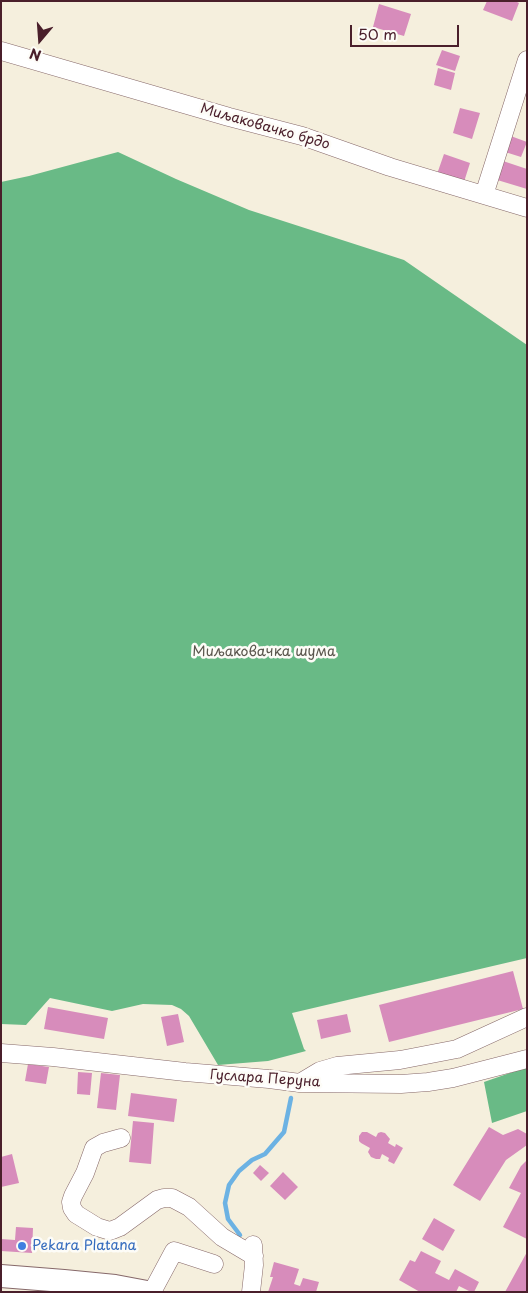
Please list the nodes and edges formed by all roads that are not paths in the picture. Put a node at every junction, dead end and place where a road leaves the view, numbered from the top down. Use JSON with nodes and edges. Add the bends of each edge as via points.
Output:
{"nodes":[{"id":1,"x":1,"y":51,"type":"edge"},
{"id":2,"x":527,"y":60,"type":"edge"},
{"id":3,"x":484,"y":195,"type":"junction"},
{"id":4,"x":527,"y":208,"type":"edge"},
{"id":5,"x":527,"y":1017,"type":"edge"},
{"id":6,"x":1,"y":1054,"type":"edge"},
{"id":7,"x":527,"y":1059,"type":"edge"},
{"id":8,"x":300,"y":1084,"type":"junction"},
{"id":9,"x":121,"y":1138,"type":"dead end"},
{"id":10,"x":214,"y":1264,"type":"dead end"},
{"id":11,"x":1,"y":1276,"type":"edge"},
{"id":12,"x":55,"y":1286,"type":"edge"},
{"id":13,"x":147,"y":1292,"type":"edge"},
{"id":14,"x":152,"y":1292,"type":"edge"},
{"id":15,"x":251,"y":1292,"type":"edge"}],
"edges":[{"from":1,"to":3,"type":"street","name":"Миљаковачко брдо","via":[[302,136]]},
{"from":2,"to":3,"type":"street"},
{"from":3,"to":4,"type":"street","name":"Миљаковачко брдо"},
{"from":5,"to":8,"type":"street","via":[[457,1049],[400,1060],[337,1066],[320,1071]]},
{"from":6,"to":8,"type":"street","name":"Гуслара Перуна"},
{"from":7,"to":8,"type":"street","name":"Гуслара Перуна","via":[[428,1082]]},
{"from":9,"to":15,"type":"street","via":[[94,1148],[72,1196],[72,1208],[76,1214],[110,1231],[157,1200],[172,1198],[188,1207],[222,1238],[254,1250]]},
{"from":10,"to":14,"type":"street","via":[[174,1251]]},
{"from":11,"to":12,"type":"main road"},
{"from":12,"to":13,"type":"main road"}]}
